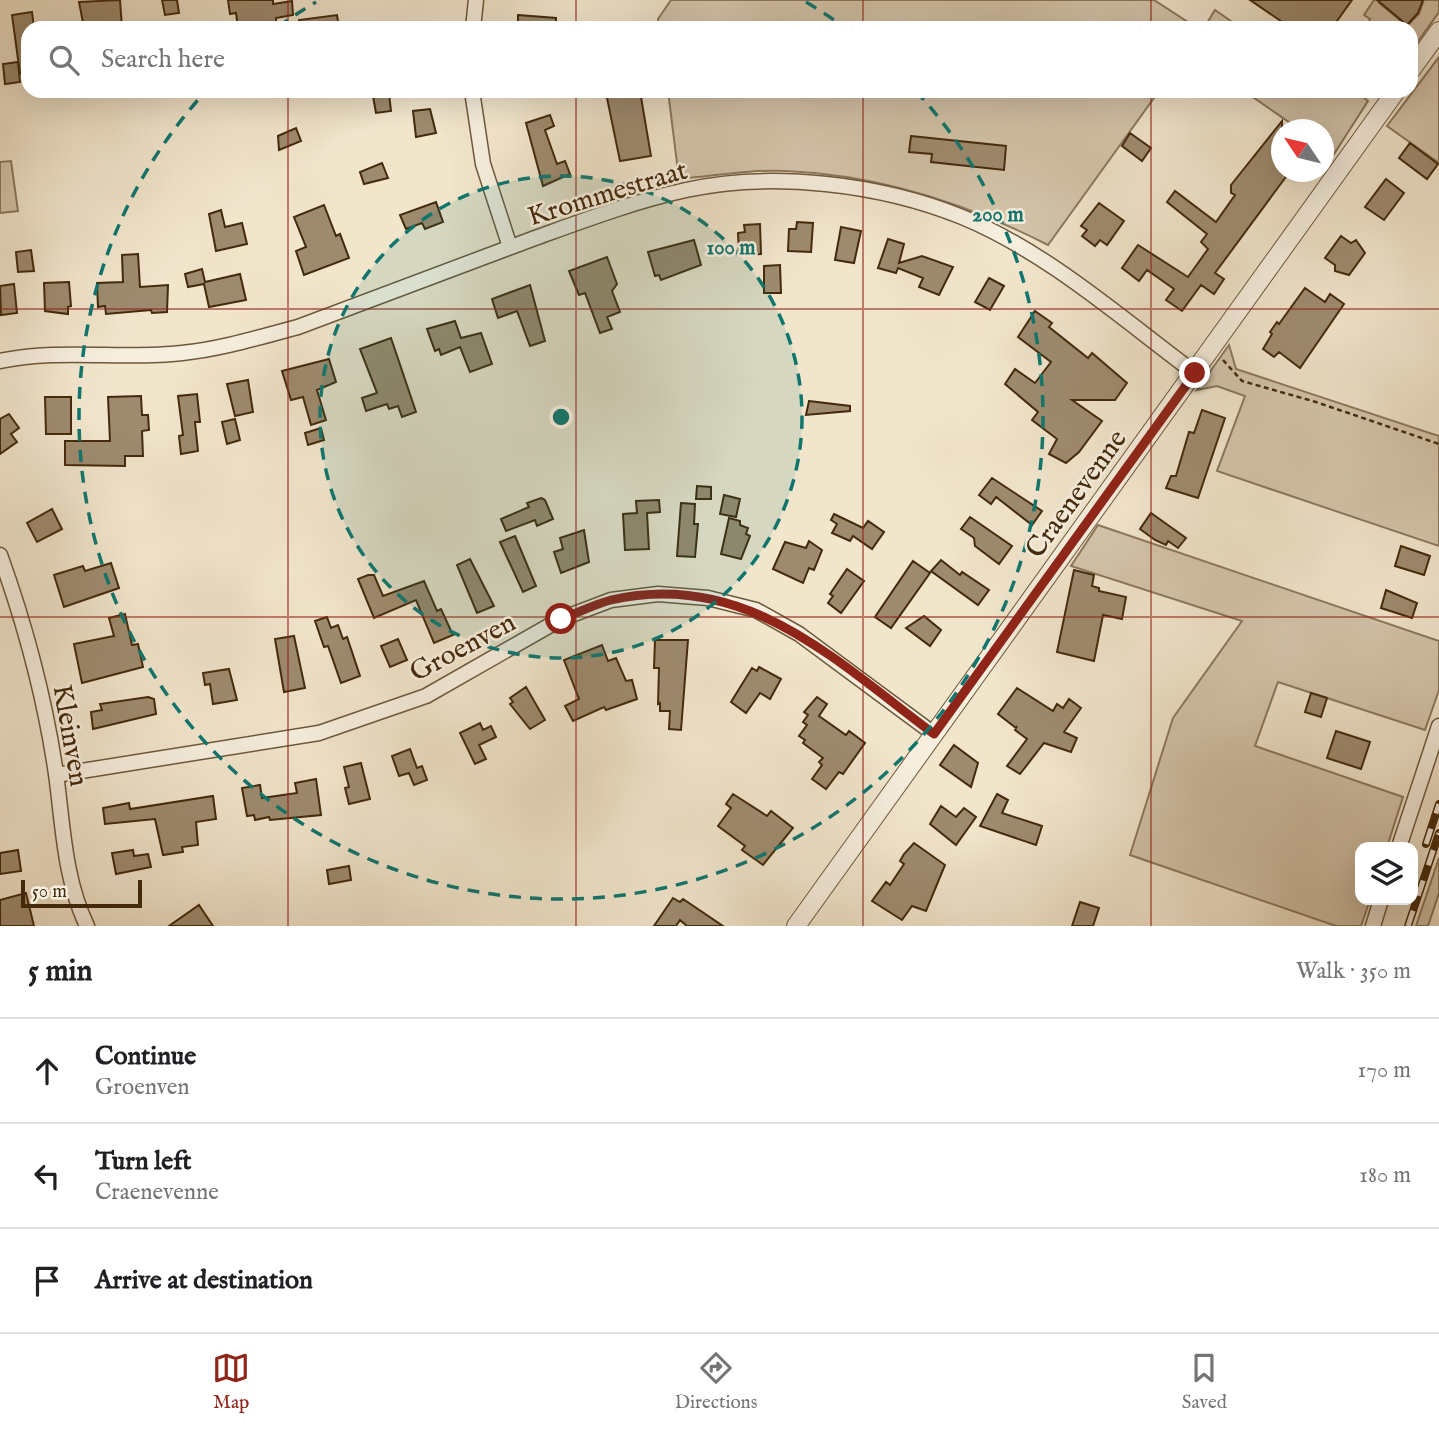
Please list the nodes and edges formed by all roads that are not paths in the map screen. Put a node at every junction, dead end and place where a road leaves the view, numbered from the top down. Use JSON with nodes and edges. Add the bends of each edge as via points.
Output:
{"nodes":[{"id":1,"x":476,"y":0,"type":"edge"},
{"id":2,"x":473,"y":21,"type":"edge"},
{"id":3,"x":1439,"y":31,"type":"edge"},
{"id":4,"x":1418,"y":60,"type":"edge"},
{"id":5,"x":473,"y":98,"type":"edge"},
{"id":6,"x":1391,"y":98,"type":"edge"},
{"id":7,"x":510,"y":247,"type":"junction"},
{"id":8,"x":0,"y":361,"type":"edge"},
{"id":9,"x":1195,"y":373,"type":"junction"},
{"id":10,"x":0,"y":555,"type":"edge"},
{"id":11,"x":1439,"y":726,"type":"edge"},
{"id":12,"x":934,"y":734,"type":"junction"},
{"id":13,"x":56,"y":775,"type":"junction"},
{"id":14,"x":1401,"y":842,"type":"edge"},
{"id":15,"x":1379,"y":905,"type":"edge"},
{"id":16,"x":87,"y":926,"type":"edge"},
{"id":17,"x":796,"y":926,"type":"edge"},
{"id":18,"x":1373,"y":926,"type":"edge"}],
"edges":[{"from":1,"to":2,"type":"street"},
{"from":3,"to":4,"type":"street"},
{"from":5,"to":7,"type":"street","via":[[483,164]]},
{"from":6,"to":9,"type":"street","name":"Craenevenne"},
{"from":7,"to":8,"type":"street","name":"Krommestraat","via":[[298,327],[256,338],[183,353],[28,355]]},
{"from":7,"to":9,"type":"street","name":"Krommestraat","via":[[687,189],[791,182],[875,192],[962,217],[1011,242]]},
{"from":9,"to":12,"type":"street","name":"Craenevenne"},
{"from":10,"to":13,"type":"street","name":"Kleinven","via":[[25,624]]},
{"from":11,"to":14,"type":"street"},
{"from":12,"to":13,"type":"street","name":"Groenven","via":[[799,634],[756,610],[708,598],[658,594],[611,600],[561,619],[426,696],[319,733]]},
{"from":12,"to":17,"type":"street","name":"Craenevenne"},
{"from":13,"to":16,"type":"street","name":"Kleinven","via":[[71,879]]},
{"from":15,"to":18,"type":"street"}]}
